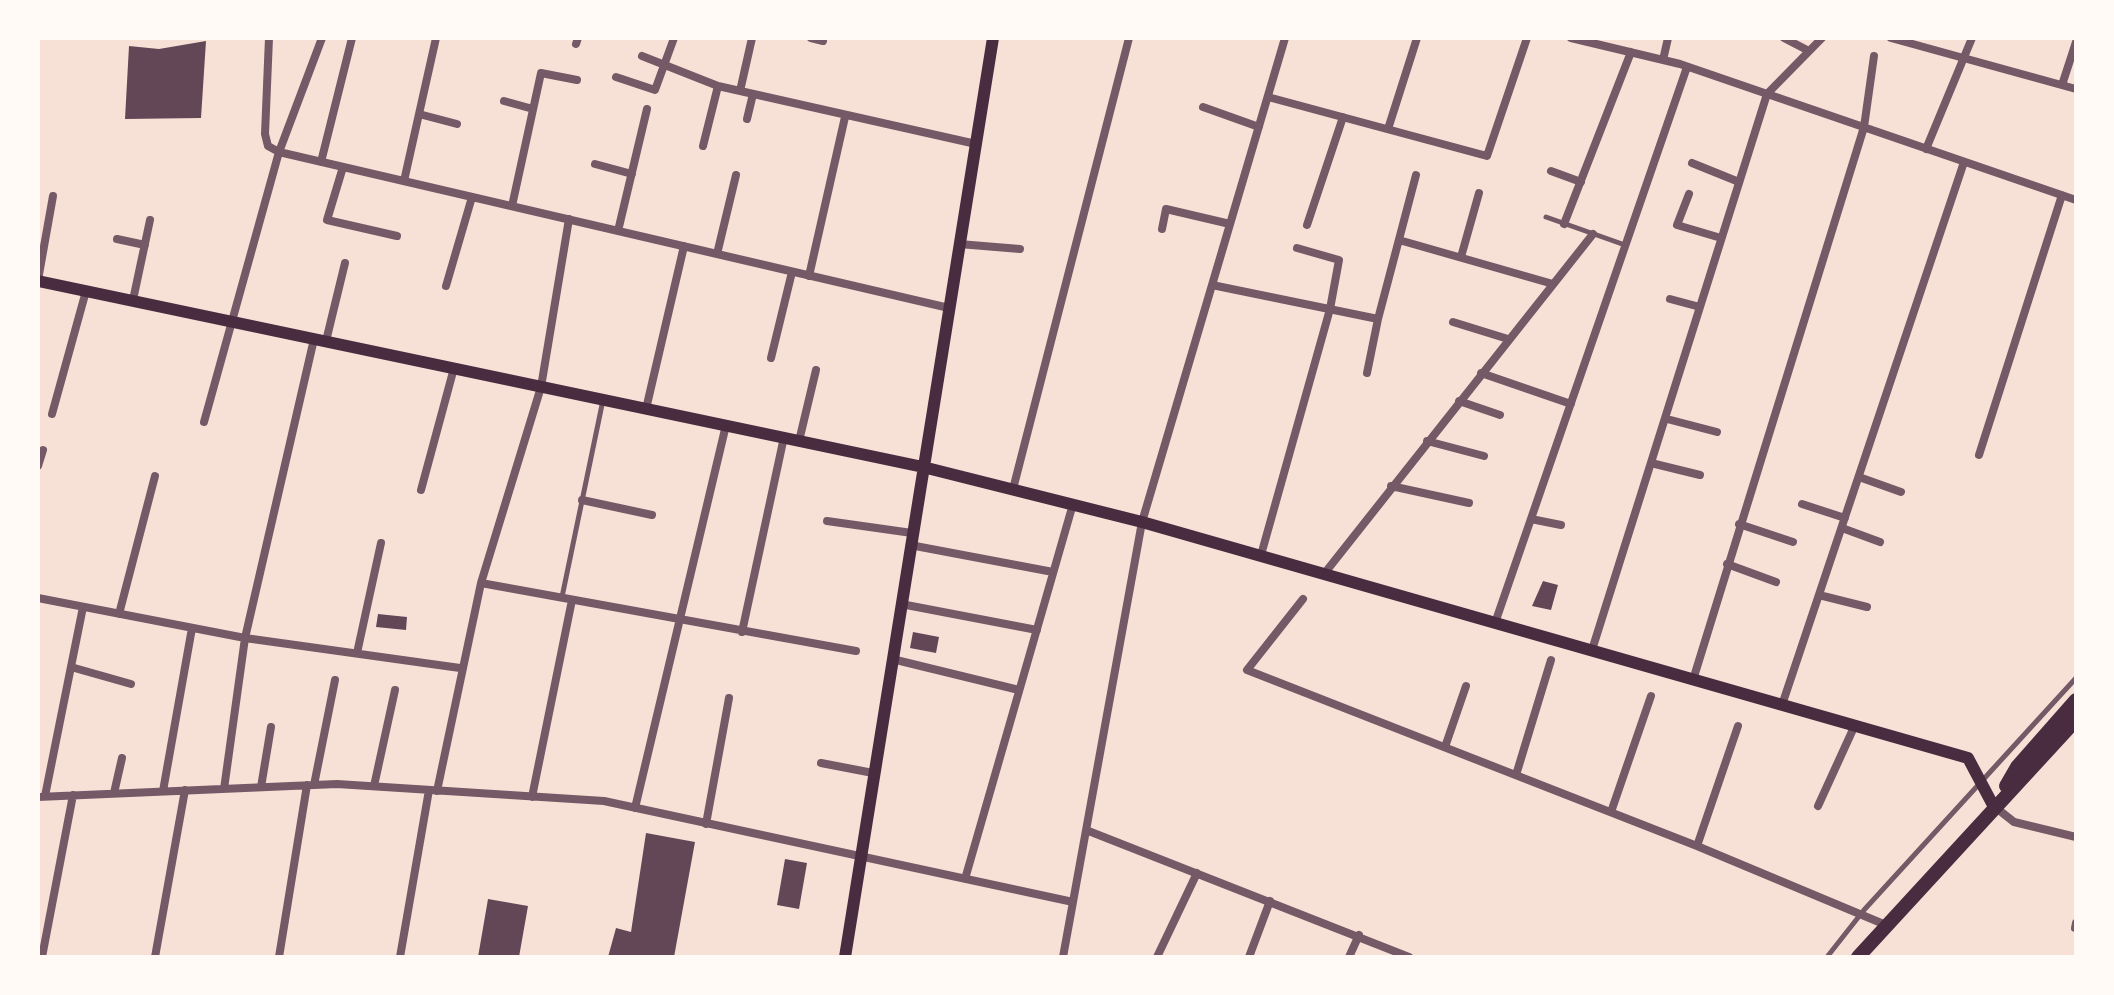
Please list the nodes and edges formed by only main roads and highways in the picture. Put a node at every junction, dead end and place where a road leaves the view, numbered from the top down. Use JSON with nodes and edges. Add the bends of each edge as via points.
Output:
{"nodes":[{"id":1,"x":993,"y":38,"type":"edge"},
{"id":2,"x":38,"y":281,"type":"edge"},
{"id":3,"x":923,"y":467,"type":"junction"},
{"id":4,"x":2076,"y":700,"type":"edge"},
{"id":5,"x":2076,"y":720,"type":"edge"},
{"id":6,"x":1994,"y":807,"type":"junction"},
{"id":7,"x":845,"y":957,"type":"edge"},
{"id":8,"x":1858,"y":957,"type":"edge"}],
"edges":[{"from":1,"to":3,"type":"main road"},
{"from":2,"to":3,"type":"main road"},
{"from":3,"to":6,"type":"main road","via":[[1261,555],[1968,758]]},
{"from":3,"to":7,"type":"main road"},
{"from":4,"to":6,"type":"main road","via":[[2017,767]]},
{"from":5,"to":6,"type":"main road"},
{"from":6,"to":8,"type":"main road"}]}
